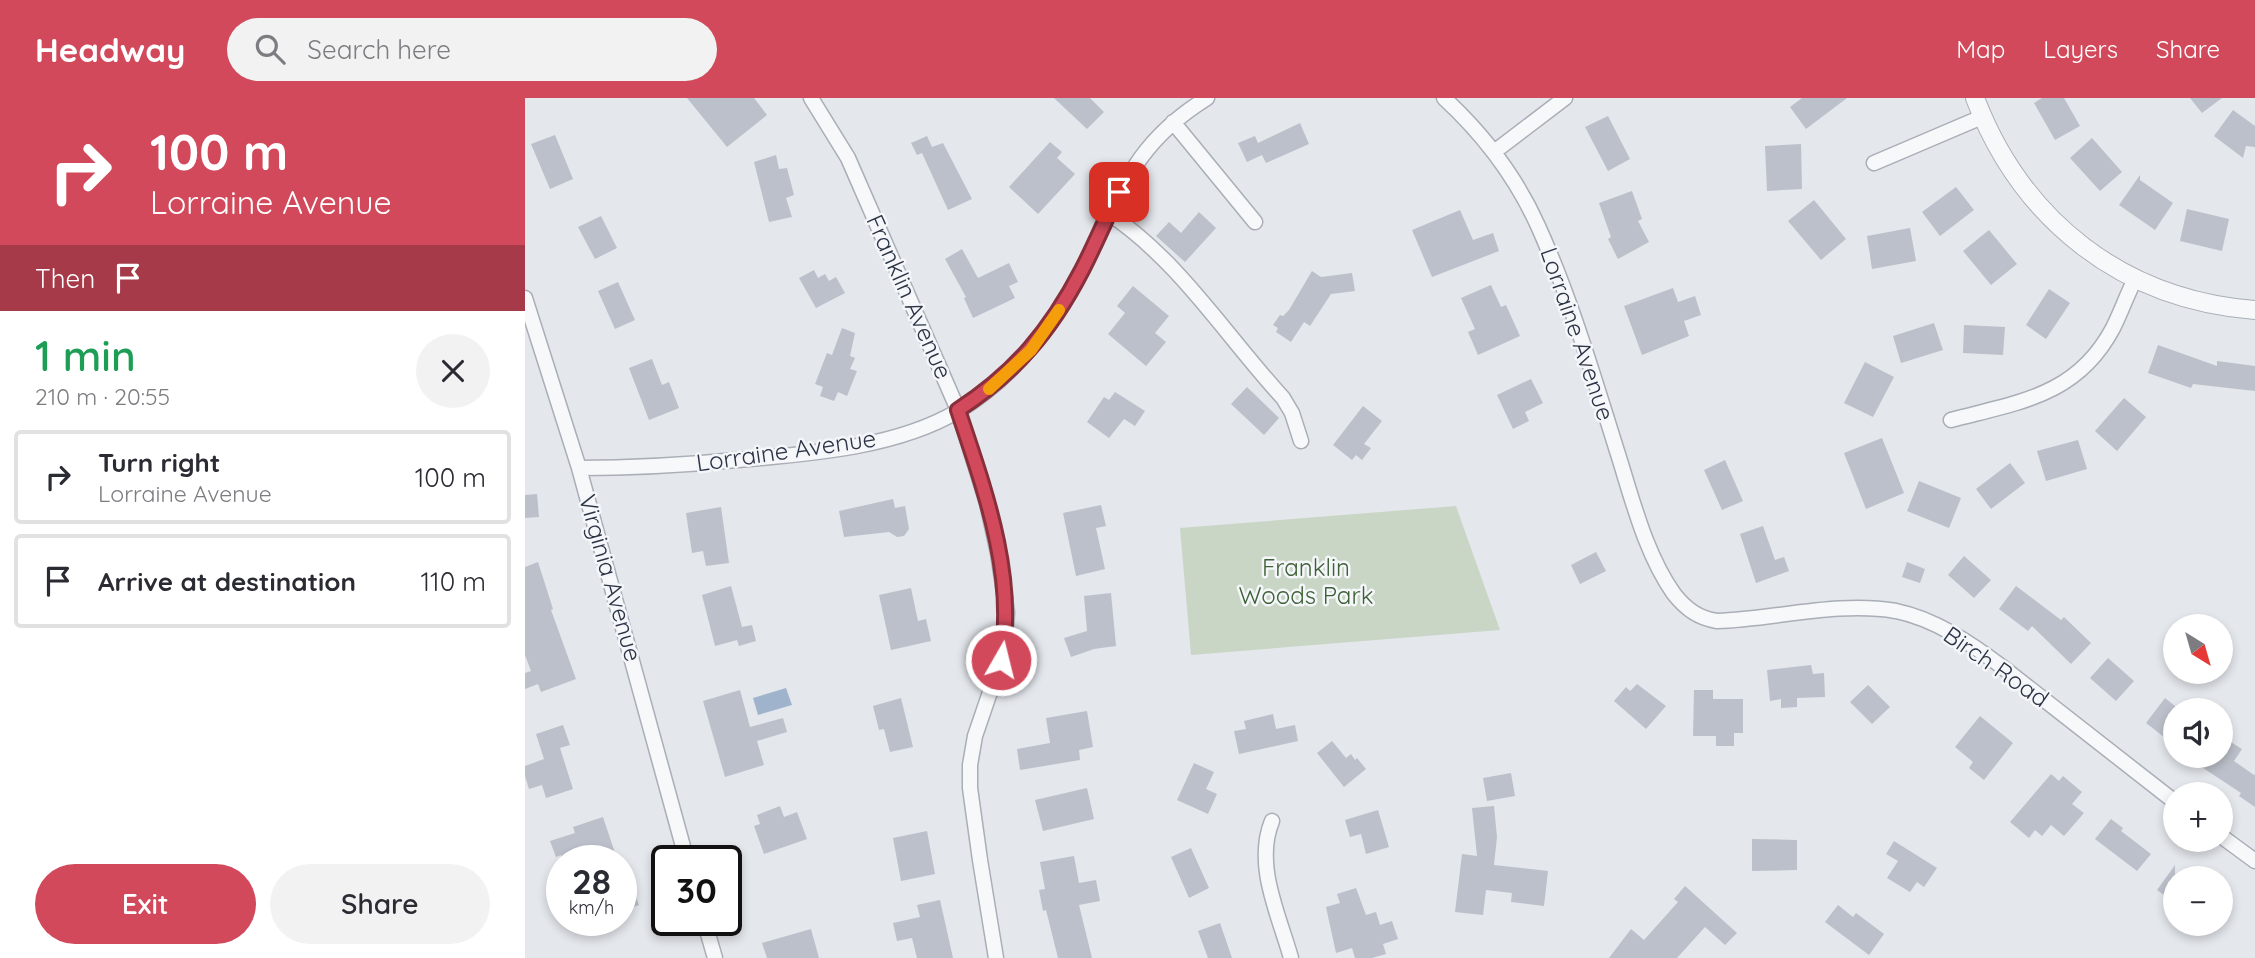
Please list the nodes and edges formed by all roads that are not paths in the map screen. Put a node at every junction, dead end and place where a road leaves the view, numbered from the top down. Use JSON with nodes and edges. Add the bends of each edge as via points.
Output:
{"nodes":[{"id":1,"x":811,"y":98,"type":"edge"},
{"id":2,"x":1207,"y":98,"type":"edge"},
{"id":3,"x":1444,"y":98,"type":"edge"},
{"id":4,"x":1565,"y":98,"type":"edge"},
{"id":5,"x":1975,"y":98,"type":"edge"},
{"id":6,"x":1982,"y":117,"type":"junction"},
{"id":7,"x":1173,"y":122,"type":"junction"},
{"id":8,"x":1494,"y":152,"type":"junction"},
{"id":9,"x":1874,"y":163,"type":"dead end"},
{"id":10,"x":1108,"y":213,"type":"junction"},
{"id":11,"x":1255,"y":222,"type":"dead end"},
{"id":12,"x":2135,"y":279,"type":"junction"},
{"id":13,"x":525,"y":298,"type":"edge"},
{"id":14,"x":2255,"y":310,"type":"edge"},
{"id":15,"x":958,"y":410,"type":"junction"},
{"id":16,"x":1951,"y":419,"type":"dead end"},
{"id":17,"x":1301,"y":441,"type":"dead end"},
{"id":18,"x":579,"y":468,"type":"junction"},
{"id":19,"x":1673,"y":592,"type":"joint"},
{"id":20,"x":2163,"y":793,"type":"edge"},
{"id":21,"x":1272,"y":821,"type":"dead end"},
{"id":22,"x":683,"y":845,"type":"edge"},
{"id":23,"x":2233,"y":845,"type":"edge"},
{"id":24,"x":2255,"y":861,"type":"edge"},
{"id":25,"x":709,"y":936,"type":"edge"},
{"id":26,"x":715,"y":958,"type":"edge"},
{"id":27,"x":996,"y":958,"type":"edge"},
{"id":28,"x":1291,"y":958,"type":"edge"}],
"edges":[{"from":1,"to":15,"type":"street","name":"Franklin Avenue","via":[[848,158]]},
{"from":2,"to":7,"type":"street","name":"Lorraine Avenue"},
{"from":3,"to":8,"type":"street","name":"Lorraine Avenue"},
{"from":4,"to":8,"type":"street"},
{"from":5,"to":6,"type":"street"},
{"from":6,"to":9,"type":"street"},
{"from":6,"to":12,"type":"street","via":[[2025,191],[2050,218],[2077,243]]},
{"from":7,"to":10,"type":"street","name":"Lorraine Avenue","via":[[1130,171]]},
{"from":7,"to":11,"type":"street"},
{"from":8,"to":19,"type":"street","name":"Lorraine Avenue","via":[[1537,224],[1578,327],[1641,524]]},
{"from":10,"to":15,"type":"street","name":"Lorraine Avenue","via":[[1082,270],[1044,333],[1001,380]]},
{"from":10,"to":17,"type":"street","via":[[1134,230],[1214,315],[1283,398]]},
{"from":12,"to":14,"type":"street","via":[[2196,301]]},
{"from":12,"to":16,"type":"street","via":[[2097,352],[2066,383],[2031,399]]},
{"from":13,"to":18,"type":"street","name":"Virginia Avenue"},
{"from":15,"to":18,"type":"street","name":"Lorraine Avenue","via":[[925,427],[835,449],[641,468]]},
{"from":15,"to":27,"type":"street","name":"Franklin Avenue","via":[[993,528],[1006,612],[1001,660],[981,714],[970,765]]},
{"from":18,"to":22,"type":"street","name":"Virginia Avenue"},
{"from":19,"to":20,"type":"street","name":"Birch Road","via":[[1691,612],[1707,620],[1861,609],[1893,611],[1927,621],[1990,658]]},
{"from":21,"to":28,"type":"street","via":[[1266,869]]},
{"from":23,"to":24,"type":"street"},
{"from":25,"to":26,"type":"street"}]}
